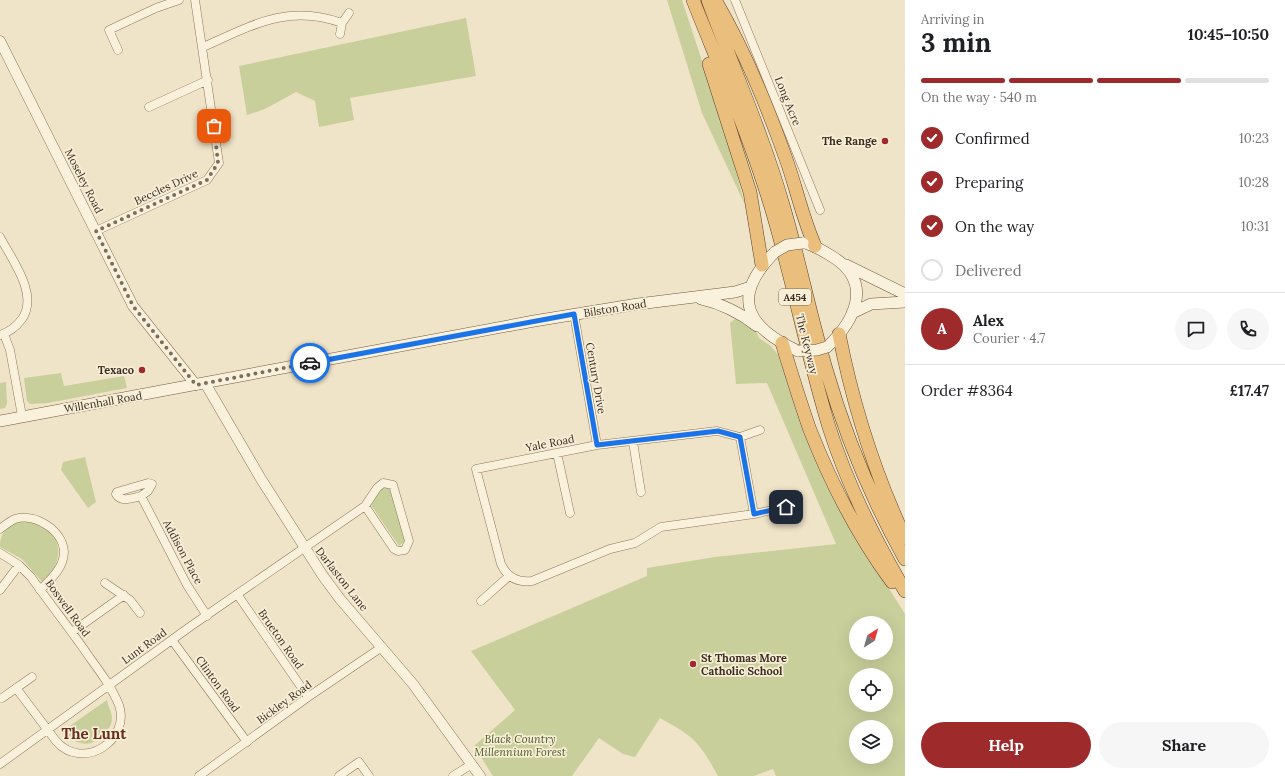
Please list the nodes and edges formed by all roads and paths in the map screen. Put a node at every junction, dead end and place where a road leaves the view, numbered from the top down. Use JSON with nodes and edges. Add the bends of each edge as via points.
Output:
{"nodes":[{"id":1,"x":179,"y":0,"type":"edge"},
{"id":2,"x":195,"y":0,"type":"edge"},
{"id":3,"x":692,"y":0,"type":"edge"},
{"id":4,"x":708,"y":0,"type":"edge"},
{"id":5,"x":715,"y":0,"type":"edge"},
{"id":6,"x":735,"y":0,"type":"edge"},
{"id":7,"x":349,"y":13,"type":"dead end"},
{"id":8,"x":342,"y":23,"type":"junction"},
{"id":9,"x":340,"y":34,"type":"dead end"},
{"id":10,"x":0,"y":41,"type":"edge"},
{"id":11,"x":203,"y":47,"type":"junction"},
{"id":12,"x":118,"y":50,"type":"dead end"},
{"id":13,"x":208,"y":80,"type":"junction"},
{"id":14,"x":149,"y":107,"type":"dead end"},
{"id":15,"x":820,"y":210,"type":"dead end"},
{"id":16,"x":96,"y":231,"type":"junction"},
{"id":17,"x":0,"y":237,"type":"edge"},
{"id":18,"x":809,"y":245,"type":"junction"},
{"id":19,"x":844,"y":264,"type":"junction"},
{"id":20,"x":762,"y":265,"type":"junction"},
{"id":21,"x":751,"y":287,"type":"junction"},
{"id":22,"x":905,"y":294,"type":"edge"},
{"id":23,"x":696,"y":298,"type":"junction"},
{"id":24,"x":905,"y":302,"type":"edge"},
{"id":25,"x":852,"y":313,"type":"junction"},
{"id":26,"x":574,"y":314,"type":"junction"},
{"id":27,"x":761,"y":328,"type":"junction"},
{"id":28,"x":2,"y":334,"type":"edge"},
{"id":29,"x":839,"y":334,"type":"junction"},
{"id":30,"x":782,"y":343,"type":"junction"},
{"id":31,"x":201,"y":384,"type":"junction"},
{"id":32,"x":22,"y":416,"type":"junction"},
{"id":33,"x":0,"y":421,"type":"edge"},
{"id":34,"x":760,"y":430,"type":"dead end"},
{"id":35,"x":740,"y":437,"type":"junction"},
{"id":36,"x":633,"y":442,"type":"junction"},
{"id":37,"x":597,"y":445,"type":"junction"},
{"id":38,"x":557,"y":453,"type":"junction"},
{"id":39,"x":642,"y":492,"type":"dead end"},
{"id":40,"x":141,"y":496,"type":"dead end"},
{"id":41,"x":796,"y":503,"type":"dead end"},
{"id":42,"x":365,"y":506,"type":"junction"},
{"id":43,"x":570,"y":514,"type":"dead end"},
{"id":44,"x":754,"y":514,"type":"junction"},
{"id":45,"x":0,"y":529,"type":"edge"},
{"id":46,"x":905,"y":538,"type":"edge"},
{"id":47,"x":303,"y":548,"type":"junction"},
{"id":48,"x":0,"y":553,"type":"edge"},
{"id":49,"x":905,"y":559,"type":"edge"},
{"id":50,"x":19,"y":565,"type":"junction"},
{"id":51,"x":509,"y":576,"type":"junction"},
{"id":52,"x":105,"y":583,"type":"dead end"},
{"id":53,"x":0,"y":590,"type":"edge"},
{"id":54,"x":40,"y":590,"type":"junction"},
{"id":55,"x":905,"y":591,"type":"edge"},
{"id":56,"x":237,"y":594,"type":"junction"},
{"id":57,"x":124,"y":595,"type":"junction"},
{"id":58,"x":905,"y":600,"type":"edge"},
{"id":59,"x":481,"y":601,"type":"dead end"},
{"id":60,"x":140,"y":613,"type":"dead end"},
{"id":61,"x":207,"y":616,"type":"junction"},
{"id":62,"x":72,"y":632,"type":"junction"},
{"id":63,"x":172,"y":640,"type":"junction"},
{"id":64,"x":382,"y":647,"type":"junction"},
{"id":65,"x":32,"y":677,"type":"dead end"},
{"id":66,"x":109,"y":685,"type":"junction"},
{"id":67,"x":16,"y":688,"type":"junction"},
{"id":68,"x":308,"y":697,"type":"junction"},
{"id":69,"x":2,"y":698,"type":"dead end"},
{"id":70,"x":48,"y":729,"type":"junction"},
{"id":71,"x":247,"y":742,"type":"junction"},
{"id":72,"x":0,"y":764,"type":"edge"},
{"id":73,"x":472,"y":764,"type":"junction"},
{"id":74,"x":199,"y":776,"type":"edge"},
{"id":75,"x":340,"y":776,"type":"edge"},
{"id":76,"x":370,"y":776,"type":"edge"},
{"id":77,"x":453,"y":776,"type":"edge"},
{"id":78,"x":480,"y":776,"type":"edge"}],
"edges":[{"from":1,"to":12,"type":"street","via":[[109,30]]},
{"from":2,"to":11,"type":"street","name":"Beccles Drive"},
{"from":3,"to":20,"type":"highway","via":[[704,48],[750,192]]},
{"from":3,"to":55,"type":"highway","name":"The Keyway","number":"A454","via":[[745,132],[771,206],[818,388],[843,468],[881,548]]},
{"from":4,"to":49,"type":"highway","name":"The Keyway","number":"A454","via":[[783,205],[825,368],[844,428],[874,499]]},
{"from":5,"to":18,"type":"highway","via":[[761,94],[785,157],[806,225]]},
{"from":6,"to":15,"type":"street","name":"Long Acre"},
{"from":7,"to":8,"type":"street"},
{"from":8,"to":9,"type":"street"},
{"from":8,"to":11,"type":"street","via":[[323,16],[280,16],[260,21]]},
{"from":10,"to":16,"type":"street","name":"Moseley Road"},
{"from":11,"to":13,"type":"street","name":"Beccles Drive"},
{"from":13,"to":14,"type":"street"},
{"from":13,"to":16,"type":"street","name":"Beccles Drive","via":[[218,157],[212,175],[207,180]]},
{"from":16,"to":31,"type":"street","name":"Moseley Road","via":[[133,306]]},
{"from":17,"to":28,"type":"street","via":[[21,277],[28,297],[24,315],[13,329]]},
{"from":18,"to":19,"type":"main road"},
{"from":18,"to":20,"type":"main road","bridge":true,"via":[[787,245],[775,252]]},
{"from":19,"to":22,"type":"main road"},
{"from":19,"to":25,"type":"main road","via":[[855,280],[857,292]]},
{"from":20,"to":21,"type":"main road"},
{"from":21,"to":23,"type":"main road","name":"Bilston Road"},
{"from":21,"to":27,"type":"main road","via":[[749,305],[754,319]]},
{"from":23,"to":26,"type":"main road","name":"Bilston Road"},
{"from":23,"to":27,"type":"main road","name":"Bilston Road","via":[[733,309]]},
{"from":24,"to":25,"type":"main road","via":[[871,304]]},
{"from":25,"to":29,"type":"main road"},
{"from":26,"to":31,"type":"main road","name":"Bilston Road"},
{"from":26,"to":37,"type":"street","name":"Century Drive"},
{"from":27,"to":30,"type":"main road"},
{"from":28,"to":32,"type":"street","via":[[10,350]]},
{"from":29,"to":30,"type":"main road","bridge":true,"via":[[827,346],[811,352],[798,351]]},
{"from":29,"to":46,"type":"highway","via":[[862,430],[890,506]]},
{"from":30,"to":58,"type":"highway","via":[[810,430],[831,478],[866,544]]},
{"from":31,"to":32,"type":"main road","name":"Willenhall Road"},
{"from":31,"to":47,"type":"street","name":"Darlaston Lane"},
{"from":32,"to":33,"type":"main road","name":"Willenhall Road"},
{"from":34,"to":35,"type":"street"},
{"from":35,"to":36,"type":"street","name":"Yale Road","via":[[718,431]]},
{"from":35,"to":44,"type":"street"},
{"from":36,"to":37,"type":"street","name":"Yale Road"},
{"from":36,"to":39,"type":"street"},
{"from":37,"to":38,"type":"street","name":"Yale Road"},
{"from":38,"to":43,"type":"street"},
{"from":38,"to":51,"type":"street","name":"Yale Road","via":[[476,469],[501,564]]},
{"from":40,"to":61,"type":"street","name":"Addison Place","via":[[187,585]]},
{"from":41,"to":44,"type":"street"},
{"from":42,"to":42,"type":"street","via":[[377,488],[384,483],[393,484],[409,541],[405,550],[394,549]]},
{"from":42,"to":47,"type":"street","name":"Lunt Road"},
{"from":44,"to":51,"type":"street","via":[[661,527],[635,543],[610,550],[532,581],[524,582]]},
{"from":45,"to":54,"type":"street","via":[[16,519],[30,518],[46,525],[57,536],[64,551],[61,564]]},
{"from":47,"to":56,"type":"street","name":"Lunt Road"},
{"from":47,"to":64,"type":"street","name":"Darlaston Lane","via":[[340,599]]},
{"from":48,"to":50,"type":"street","name":"Boswell Road"},
{"from":50,"to":53,"type":"street"},
{"from":50,"to":54,"type":"street","name":"Boswell Road"},
{"from":51,"to":59,"type":"street"},
{"from":52,"to":57,"type":"street"},
{"from":54,"to":62,"type":"street","name":"Boswell Road"},
{"from":56,"to":61,"type":"street","name":"Lunt Road"},
{"from":56,"to":68,"type":"street","name":"Brueton Road"},
{"from":57,"to":60,"type":"street"},
{"from":57,"to":62,"type":"street"},
{"from":61,"to":63,"type":"street","name":"Lunt Road"},
{"from":62,"to":66,"type":"street","name":"Boswell Road"},
{"from":63,"to":66,"type":"street","name":"Lunt Road"},
{"from":63,"to":71,"type":"street","name":"Clinton Road"},
{"from":64,"to":68,"type":"street","name":"Bickley Road"},
{"from":64,"to":73,"type":"street","name":"Darlaston Lane","via":[[426,700]]},
{"from":65,"to":67,"type":"street"},
{"from":66,"to":70,"type":"street","name":"Lunt Road"},
{"from":66,"to":70,"type":"street","name":"Boswell Road","via":[[119,706],[120,724],[115,735],[104,746],[92,753],[69,752]]},
{"from":67,"to":69,"type":"street"},
{"from":67,"to":70,"type":"street","name":"Boswell Road"},
{"from":68,"to":71,"type":"street","name":"Bickley Road"},
{"from":70,"to":72,"type":"street","name":"Lunt Road"},
{"from":71,"to":74,"type":"street","name":"Bickley Road"},
{"from":73,"to":77,"type":"street"},
{"from":73,"to":78,"type":"street","name":"Darlaston Lane"},
{"from":75,"to":76,"type":"street","via":[[359,762]]}]}
